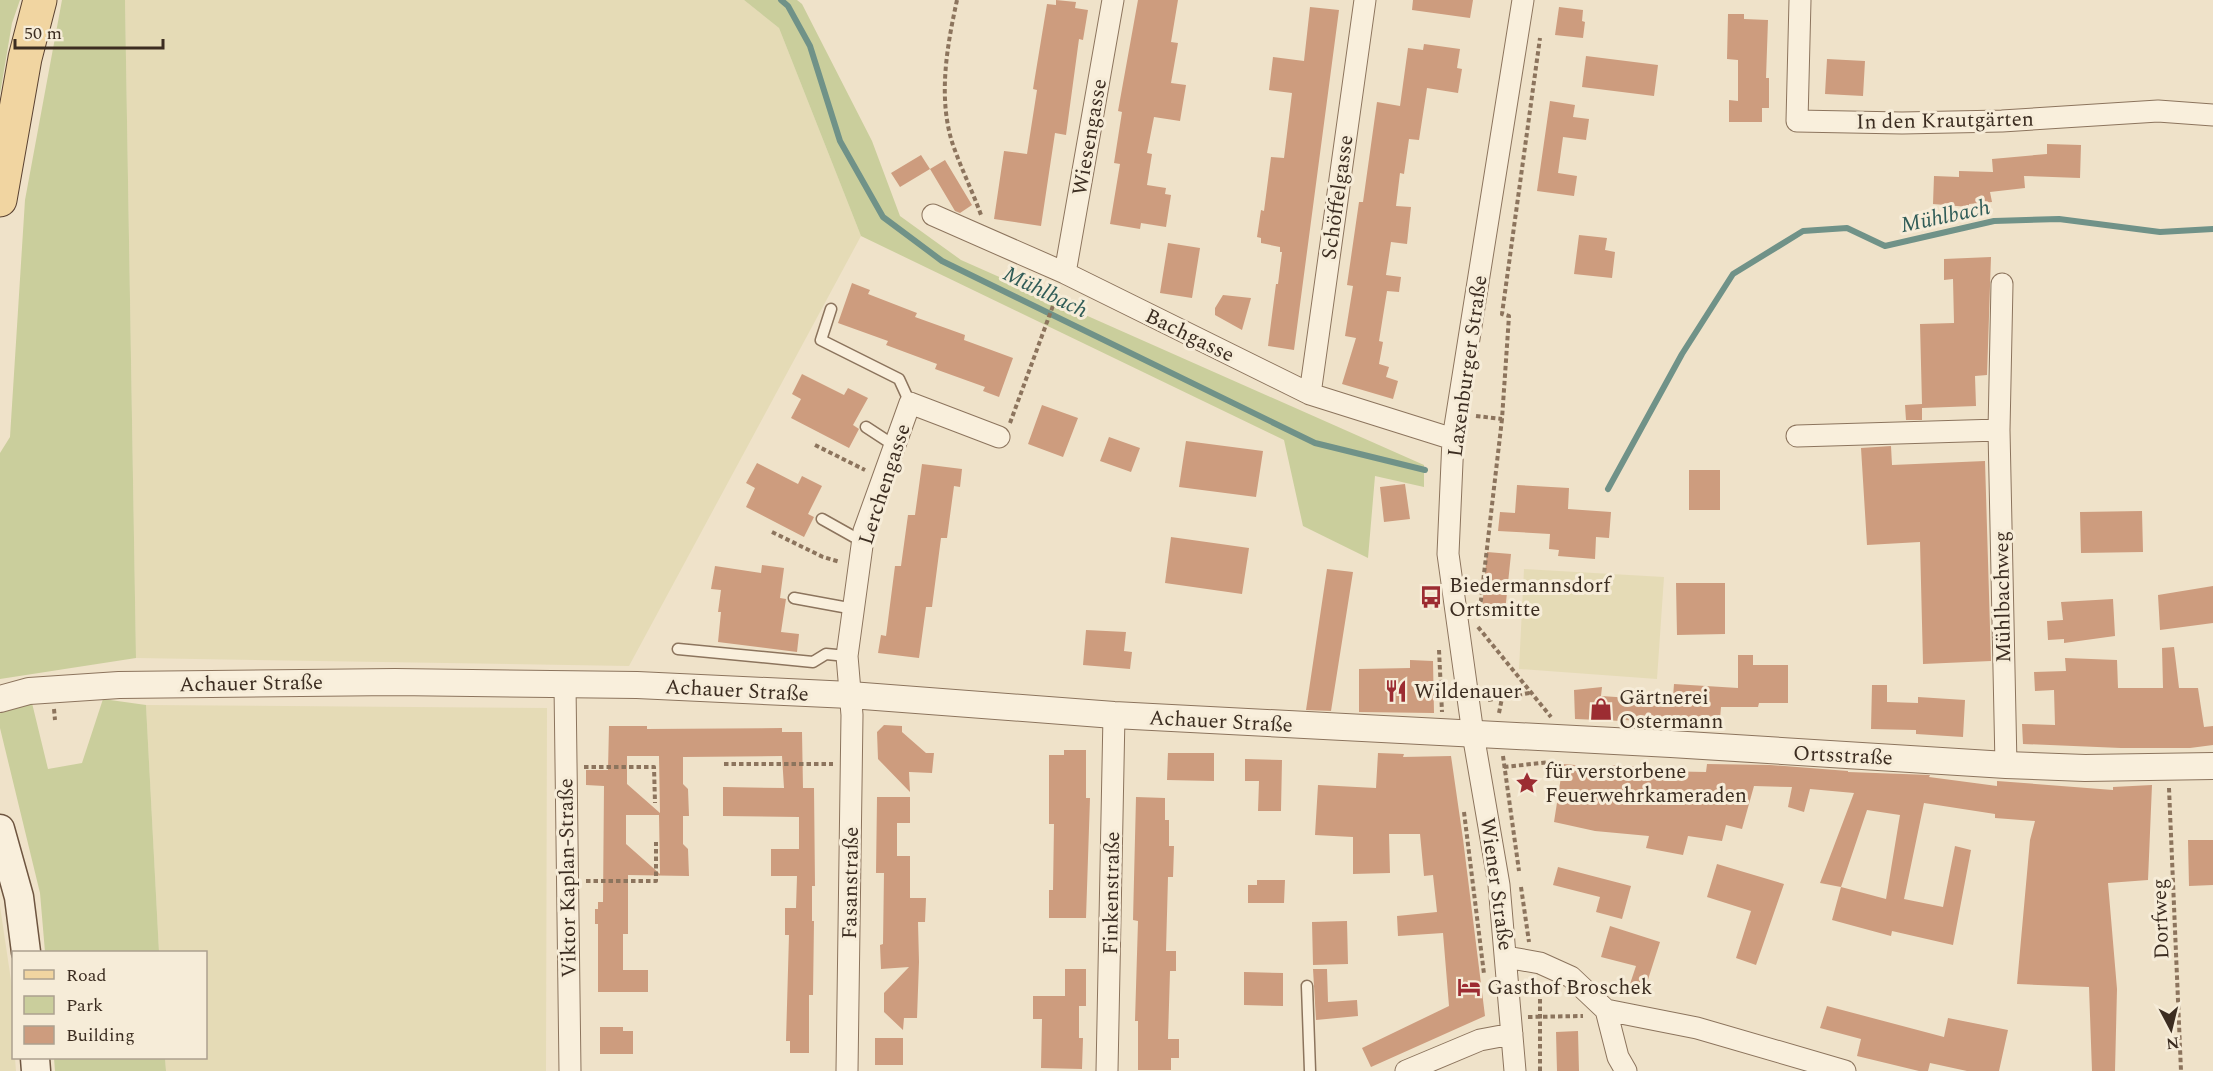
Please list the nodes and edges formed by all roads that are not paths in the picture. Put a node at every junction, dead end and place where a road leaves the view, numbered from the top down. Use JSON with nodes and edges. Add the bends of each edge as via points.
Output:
{"nodes":[{"id":1,"x":40,"y":0,"type":"edge"},
{"id":2,"x":1113,"y":0,"type":"edge"},
{"id":3,"x":1365,"y":0,"type":"edge"},
{"id":4,"x":1523,"y":0,"type":"edge"},
{"id":5,"x":1800,"y":0,"type":"edge"},
{"id":6,"x":2213,"y":116,"type":"edge"},
{"id":7,"x":0,"y":200,"type":"edge"},
{"id":8,"x":933,"y":215,"type":"dead end"},
{"id":9,"x":1065,"y":273,"type":"junction"},
{"id":10,"x":2002,"y":284,"type":"dead end"},
{"id":11,"x":831,"y":309,"type":"dead end"},
{"id":12,"x":1310,"y":394,"type":"junction"},
{"id":13,"x":910,"y":403,"type":"junction"},
{"id":14,"x":866,"y":427,"type":"dead end"},
{"id":15,"x":1999,"y":430,"type":"junction"},
{"id":16,"x":1797,"y":436,"type":"dead end"},
{"id":17,"x":999,"y":437,"type":"road end"},
{"id":18,"x":1454,"y":439,"type":"junction"},
{"id":19,"x":895,"y":446,"type":"junction"},
{"id":20,"x":822,"y":519,"type":"dead end"},
{"id":21,"x":863,"y":542,"type":"junction"},
{"id":22,"x":794,"y":598,"type":"dead end"},
{"id":23,"x":854,"y":609,"type":"junction"},
{"id":24,"x":678,"y":649,"type":"dead end"},
{"id":25,"x":847,"y":656,"type":"junction"},
{"id":26,"x":565,"y":684,"type":"junction"},
{"id":27,"x":850,"y":696,"type":"junction"},
{"id":28,"x":0,"y":699,"type":"edge"},
{"id":29,"x":1114,"y":715,"type":"junction"},
{"id":30,"x":1473,"y":734,"type":"junction"},
{"id":31,"x":2006,"y":765,"type":"junction"},
{"id":32,"x":2213,"y":766,"type":"edge"},
{"id":33,"x":0,"y":829,"type":"edge"},
{"id":34,"x":26,"y":951,"type":"edge"},
{"id":35,"x":1506,"y":957,"type":"junction"},
{"id":36,"x":1307,"y":986,"type":"dead end"},
{"id":37,"x":1606,"y":1010,"type":"junction"},
{"id":38,"x":1512,"y":1034,"type":"junction"},
{"id":39,"x":570,"y":1071,"type":"edge"},
{"id":40,"x":847,"y":1071,"type":"edge"},
{"id":41,"x":1107,"y":1071,"type":"edge"},
{"id":42,"x":1310,"y":1071,"type":"edge"},
{"id":43,"x":1406,"y":1071,"type":"edge"},
{"id":44,"x":1515,"y":1071,"type":"edge"},
{"id":45,"x":1626,"y":1071,"type":"edge"},
{"id":46,"x":1845,"y":1071,"type":"edge"}],
"edges":[{"from":1,"to":7,"type":"main road","via":[[23,68]]},
{"from":2,"to":9,"type":"street","name":"Wiesengasse"},
{"from":3,"to":12,"type":"street","name":"Schöffelgasse"},
{"from":4,"to":18,"type":"street","name":"Laxenburger Straße"},
{"from":5,"to":6,"type":"street","name":"In den Krautgärten","via":[[1797,121],[1991,121],[2158,111]]},
{"from":8,"to":9,"type":"street","name":"Bachgasse"},
{"from":9,"to":12,"type":"street","name":"Bachgasse"},
{"from":10,"to":15,"type":"street","name":"Mühlbachweg"},
{"from":11,"to":13,"type":"lane","via":[[821,340],[899,379]]},
{"from":12,"to":18,"type":"street","name":"Bachgasse"},
{"from":13,"to":17,"type":"street","name":"Lerchengasse"},
{"from":13,"to":19,"type":"street","name":"Lerchengasse"},
{"from":14,"to":19,"type":"lane"},
{"from":15,"to":16,"type":"street"},
{"from":15,"to":31,"type":"street","name":"Mühlbachweg"},
{"from":18,"to":30,"type":"street","name":"Laxenburger Straße","via":[[1448,554]]},
{"from":19,"to":21,"type":"street","name":"Lerchengasse"},
{"from":20,"to":21,"type":"lane"},
{"from":21,"to":23,"type":"street","name":"Lerchengasse"},
{"from":22,"to":23,"type":"lane"},
{"from":23,"to":25,"type":"street","name":"Lerchengasse"},
{"from":24,"to":25,"type":"lane","via":[[813,662],[826,654]]},
{"from":25,"to":27,"type":"street","name":"Lerchengasse"},
{"from":26,"to":27,"type":"street","name":"Achauer Straße"},
{"from":26,"to":28,"type":"street","name":"Achauer Straße","via":[[119,685],[29,691]]},
{"from":26,"to":39,"type":"street","name":"Viktor Kaplan-Straße"},
{"from":27,"to":29,"type":"street","name":"Achauer Straße"},
{"from":27,"to":40,"type":"street","name":"Fasanstraße"},
{"from":29,"to":30,"type":"street","name":"Achauer Straße"},
{"from":29,"to":41,"type":"street","name":"Finkenstraße"},
{"from":30,"to":31,"type":"street","name":"Ortsstraße","via":[[1500,728],[1572,739]]},
{"from":30,"to":35,"type":"street","name":"Wiener Straße","via":[[1499,885]]},
{"from":31,"to":32,"type":"street","name":"Ortsstraße"},
{"from":33,"to":34,"type":"main road","via":[[19,897]]},
{"from":35,"to":37,"type":"street","via":[[1540,963],[1571,977]]},
{"from":35,"to":38,"type":"street","name":"Wiener Straße"},
{"from":36,"to":42,"type":"lane"},
{"from":37,"to":45,"type":"street","via":[[1618,1057]]},
{"from":37,"to":46,"type":"street","via":[[1697,1028]]},
{"from":38,"to":43,"type":"street","via":[[1480,1040]]},
{"from":38,"to":44,"type":"street","name":"Wiener Straße"}]}
